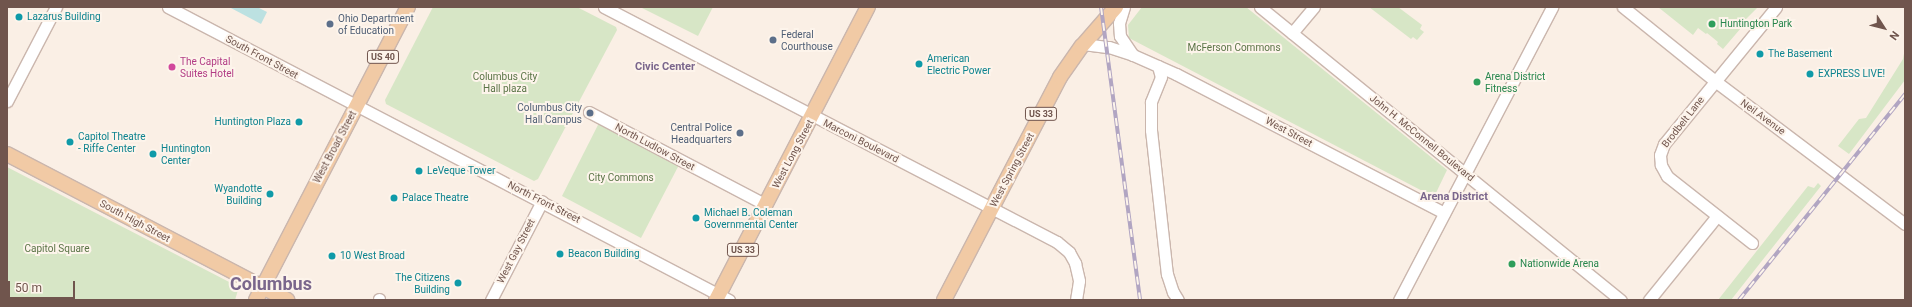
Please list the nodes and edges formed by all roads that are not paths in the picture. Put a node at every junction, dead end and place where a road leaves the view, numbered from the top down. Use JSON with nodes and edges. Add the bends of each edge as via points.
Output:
{"nodes":[{"id":1,"x":56,"y":7,"type":"edge"},
{"id":2,"x":168,"y":7,"type":"edge"},
{"id":3,"x":408,"y":7,"type":"edge"},
{"id":4,"x":604,"y":7,"type":"edge"},
{"id":5,"x":868,"y":7,"type":"edge"},
{"id":6,"x":1116,"y":7,"type":"edge"},
{"id":7,"x":1124,"y":7,"type":"edge"},
{"id":8,"x":1260,"y":7,"type":"edge"},
{"id":9,"x":1314,"y":7,"type":"edge"},
{"id":10,"x":1552,"y":7,"type":"edge"},
{"id":11,"x":1623,"y":7,"type":"edge"},
{"id":12,"x":1776,"y":7,"type":"edge"},
{"id":13,"x":1292,"y":33,"type":"junction"},
{"id":14,"x":1083,"y":44,"type":"junction"},
{"id":15,"x":1133,"y":55,"type":"junction"},
{"id":16,"x":1158,"y":66,"type":"junction"},
{"id":17,"x":1715,"y":81,"type":"junction"},
{"id":18,"x":7,"y":101,"type":"edge"},
{"id":19,"x":358,"y":106,"type":"junction"},
{"id":20,"x":589,"y":112,"type":"dead end"},
{"id":21,"x":812,"y":116,"type":"junction"},
{"id":22,"x":7,"y":154,"type":"edge"},
{"id":23,"x":1465,"y":173,"type":"junction"},
{"id":24,"x":542,"y":201,"type":"junction"},
{"id":25,"x":766,"y":205,"type":"junction"},
{"id":26,"x":991,"y":209,"type":"junction"},
{"id":27,"x":1444,"y":213,"type":"junction"},
{"id":28,"x":1717,"y":216,"type":"junction"},
{"id":29,"x":1905,"y":224,"type":"edge"},
{"id":30,"x":1752,"y":243,"type":"dead end"},
{"id":31,"x":263,"y":287,"type":"junction"},
{"id":32,"x":722,"y":298,"type":"edge"},
{"id":33,"x":256,"y":300,"type":"edge"},
{"id":34,"x":287,"y":300,"type":"edge"},
{"id":35,"x":491,"y":300,"type":"edge"},
{"id":36,"x":944,"y":300,"type":"edge"},
{"id":37,"x":1076,"y":300,"type":"edge"},
{"id":38,"x":1178,"y":300,"type":"edge"},
{"id":39,"x":1399,"y":300,"type":"edge"},
{"id":40,"x":1621,"y":300,"type":"edge"},
{"id":41,"x":1649,"y":300,"type":"edge"}],
"edges":[{"from":1,"to":18,"type":"street"},
{"from":2,"to":19,"type":"street","name":"South Front Street"},
{"from":3,"to":19,"type":"main road","name":"West Broad Street","number":"US 40"},
{"from":4,"to":21,"type":"street","name":"Marconi Boulevard"},
{"from":5,"to":21,"type":"main road","name":"West Long Street","number":"US 33"},
{"from":6,"to":14,"type":"main road","name":"West Spring Street","number":"US 33"},
{"from":7,"to":15,"type":"street","via":[[1119,23],[1120,36]]},
{"from":8,"to":13,"type":"street","name":"John H. McConnell Boulevard"},
{"from":9,"to":13,"type":"street"},
{"from":10,"to":23,"type":"street"},
{"from":11,"to":17,"type":"street","name":"Neil Avenue"},
{"from":12,"to":17,"type":"street","name":"Brodbelt Lane"},
{"from":13,"to":23,"type":"street","name":"John H. McConnell Boulevard"},
{"from":14,"to":15,"type":"street","name":"West Street","via":[[1109,47]]},
{"from":14,"to":26,"type":"main road","name":"West Spring Street","number":"US 33","via":[[1060,77]]},
{"from":15,"to":16,"type":"street","name":"West Street"},
{"from":16,"to":27,"type":"street","name":"West Street"},
{"from":16,"to":38,"type":"street","via":[[1161,77],[1152,102],[1151,130],[1167,274],[1172,292]]},
{"from":17,"to":28,"type":"street","name":"Brodbelt Lane","via":[[1664,144],[1660,160],[1667,176]]},
{"from":17,"to":29,"type":"street","name":"Neil Avenue"},
{"from":19,"to":24,"type":"street","name":"North Front Street"},
{"from":19,"to":31,"type":"main road","name":"West Broad Street","number":"US 40"},
{"from":20,"to":25,"type":"street","name":"North Ludlow Street"},
{"from":21,"to":25,"type":"main road","name":"West Long Street","number":"US 33"},
{"from":21,"to":26,"type":"street","name":"Marconi Boulevard"},
{"from":22,"to":31,"type":"main road","name":"South High Street"},
{"from":23,"to":27,"type":"street"},
{"from":23,"to":40,"type":"street","name":"John H. McConnell Boulevard"},
{"from":24,"to":32,"type":"street","name":"North Front Street"},
{"from":24,"to":35,"type":"street","name":"West Gay Street"},
{"from":25,"to":32,"type":"main road","name":"West Long Street","number":"US 33"},
{"from":26,"to":36,"type":"main road","name":"West Spring Street","number":"US 33"},
{"from":26,"to":37,"type":"street","name":"Marconi Boulevard","via":[[1065,247],[1072,257],[1079,281]]},
{"from":27,"to":39,"type":"street"},
{"from":28,"to":30,"type":"street","name":"Brodbelt Lane"},
{"from":28,"to":41,"type":"street"},
{"from":31,"to":33,"type":"main road","number":"US 40"},
{"from":31,"to":34,"type":"main road","name":"South High Street"}]}
